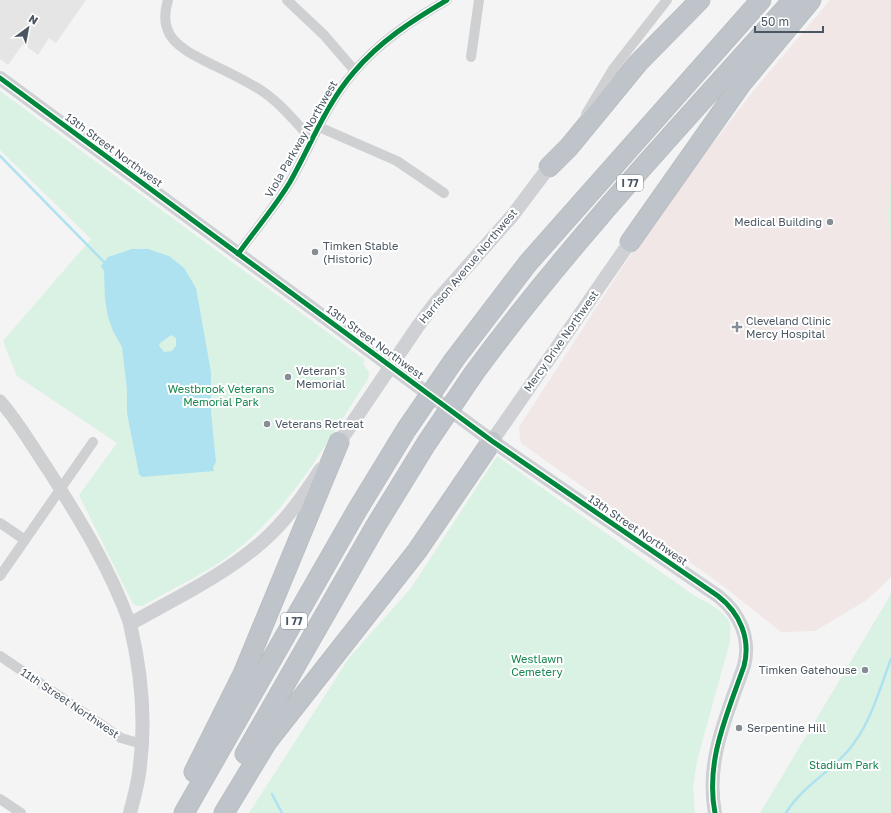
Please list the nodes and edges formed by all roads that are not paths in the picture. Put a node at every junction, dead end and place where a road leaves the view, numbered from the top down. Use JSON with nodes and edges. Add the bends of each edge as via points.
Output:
{"nodes":[{"id":1,"x":168,"y":0,"type":"edge"},
{"id":2,"x":448,"y":0,"type":"edge"},
{"id":3,"x":478,"y":0,"type":"edge"},
{"id":4,"x":667,"y":0,"type":"edge"},
{"id":5,"x":700,"y":0,"type":"edge"},
{"id":6,"x":761,"y":0,"type":"edge"},
{"id":7,"x":793,"y":0,"type":"edge"},
{"id":8,"x":811,"y":0,"type":"edge"},
{"id":9,"x":292,"y":1,"type":"edge"},
{"id":10,"x":471,"y":57,"type":"dead end"},
{"id":11,"x":355,"y":71,"type":"junction"},
{"id":12,"x":0,"y":78,"type":"edge"},
{"id":13,"x":319,"y":127,"type":"junction"},
{"id":14,"x":312,"y":140,"type":"junction"},
{"id":15,"x":549,"y":167,"type":"junction"},
{"id":16,"x":444,"y":193,"type":"dead end"},
{"id":17,"x":630,"y":242,"type":"joint"},
{"id":18,"x":238,"y":254,"type":"junction"},
{"id":19,"x":392,"y":366,"type":"junction"},
{"id":20,"x":0,"y":401,"type":"edge"},
{"id":21,"x":492,"y":441,"type":"junction"},
{"id":22,"x":93,"y":442,"type":"dead end"},
{"id":23,"x":340,"y":442,"type":"junction"},
{"id":24,"x":60,"y":489,"type":"junction"},
{"id":25,"x":0,"y":522,"type":"edge"},
{"id":26,"x":25,"y":540,"type":"junction"},
{"id":27,"x":0,"y":576,"type":"edge"},
{"id":28,"x":130,"y":624,"type":"junction"},
{"id":29,"x":0,"y":656,"type":"edge"},
{"id":30,"x":142,"y":744,"type":"junction"},
{"id":31,"x":0,"y":799,"type":"edge"},
{"id":32,"x":21,"y":813,"type":"edge"},
{"id":33,"x":130,"y":813,"type":"edge"},
{"id":34,"x":171,"y":813,"type":"edge"},
{"id":35,"x":184,"y":813,"type":"edge"},
{"id":36,"x":212,"y":813,"type":"edge"},
{"id":37,"x":224,"y":813,"type":"edge"},
{"id":38,"x":715,"y":813,"type":"edge"}],
"edges":[{"from":1,"to":14,"type":"street","via":[[165,13],[167,29],[179,46],[259,89],[280,106]]},
{"from":2,"to":11,"type":"street","name":"Viola Parkway Northwest","via":[[401,29]]},
{"from":3,"to":10,"type":"street"},
{"from":4,"to":15,"type":"street","name":"Harrison Avenue Northwest","via":[[613,69]]},
{"from":5,"to":15,"type":"highway","via":[[643,57],[569,147]]},
{"from":6,"to":35,"type":"highway","number":"I 77","bridge":true,"via":[[533,257],[454,360],[406,430],[356,512]]},
{"from":7,"to":36,"type":"highway","number":"I 77","bridge":true,"via":[[579,241],[474,373],[375,527]]},
{"from":8,"to":17,"type":"highway","via":[[742,83]]},
{"from":9,"to":11,"type":"street"},
{"from":11,"to":13,"type":"street","name":"Viola Parkway Northwest","via":[[339,90]]},
{"from":12,"to":18,"type":"main road","name":"13th Street Northwest"},
{"from":13,"to":14,"type":"street","name":"Viola Parkway Northwest"},
{"from":13,"to":16,"type":"street","via":[[397,161]]},
{"from":14,"to":18,"type":"street","name":"Viola Parkway Northwest","via":[[286,188]]},
{"from":15,"to":19,"type":"main road","name":"Harrison Avenue Northwest","via":[[512,216],[436,302]]},
{"from":17,"to":21,"type":"main road","name":"Mercy Drive Northwest"},
{"from":18,"to":19,"type":"main road","name":"13th Street Northwest"},
{"from":19,"to":21,"type":"main road","name":"13th Street Northwest"},
{"from":19,"to":23,"type":"main road","name":"Harrison Avenue Northwest"},
{"from":20,"to":24,"type":"street"},
{"from":21,"to":37,"type":"highway","via":[[404,568],[272,736]]},
{"from":21,"to":38,"type":"main road","name":"13th Street Northwest","via":[[722,600],[739,620],[744,634],[746,655],[715,752],[712,785]]},
{"from":22,"to":24,"type":"street"},
{"from":23,"to":28,"type":"main road","name":"Harrison Avenue Northwest","via":[[301,500],[262,542],[221,571]]},
{"from":23,"to":34,"type":"highway","via":[[243,674]]},
{"from":24,"to":26,"type":"street"},
{"from":24,"to":28,"type":"street","via":[[94,543],[114,582]]},
{"from":25,"to":26,"type":"street"},
{"from":26,"to":27,"type":"street"},
{"from":28,"to":30,"type":"main road","via":[[139,667]]},
{"from":29,"to":30,"type":"street","name":"11th Street Northwest","via":[[121,738]]},
{"from":30,"to":33,"type":"main road"},
{"from":31,"to":32,"type":"street"}]}
